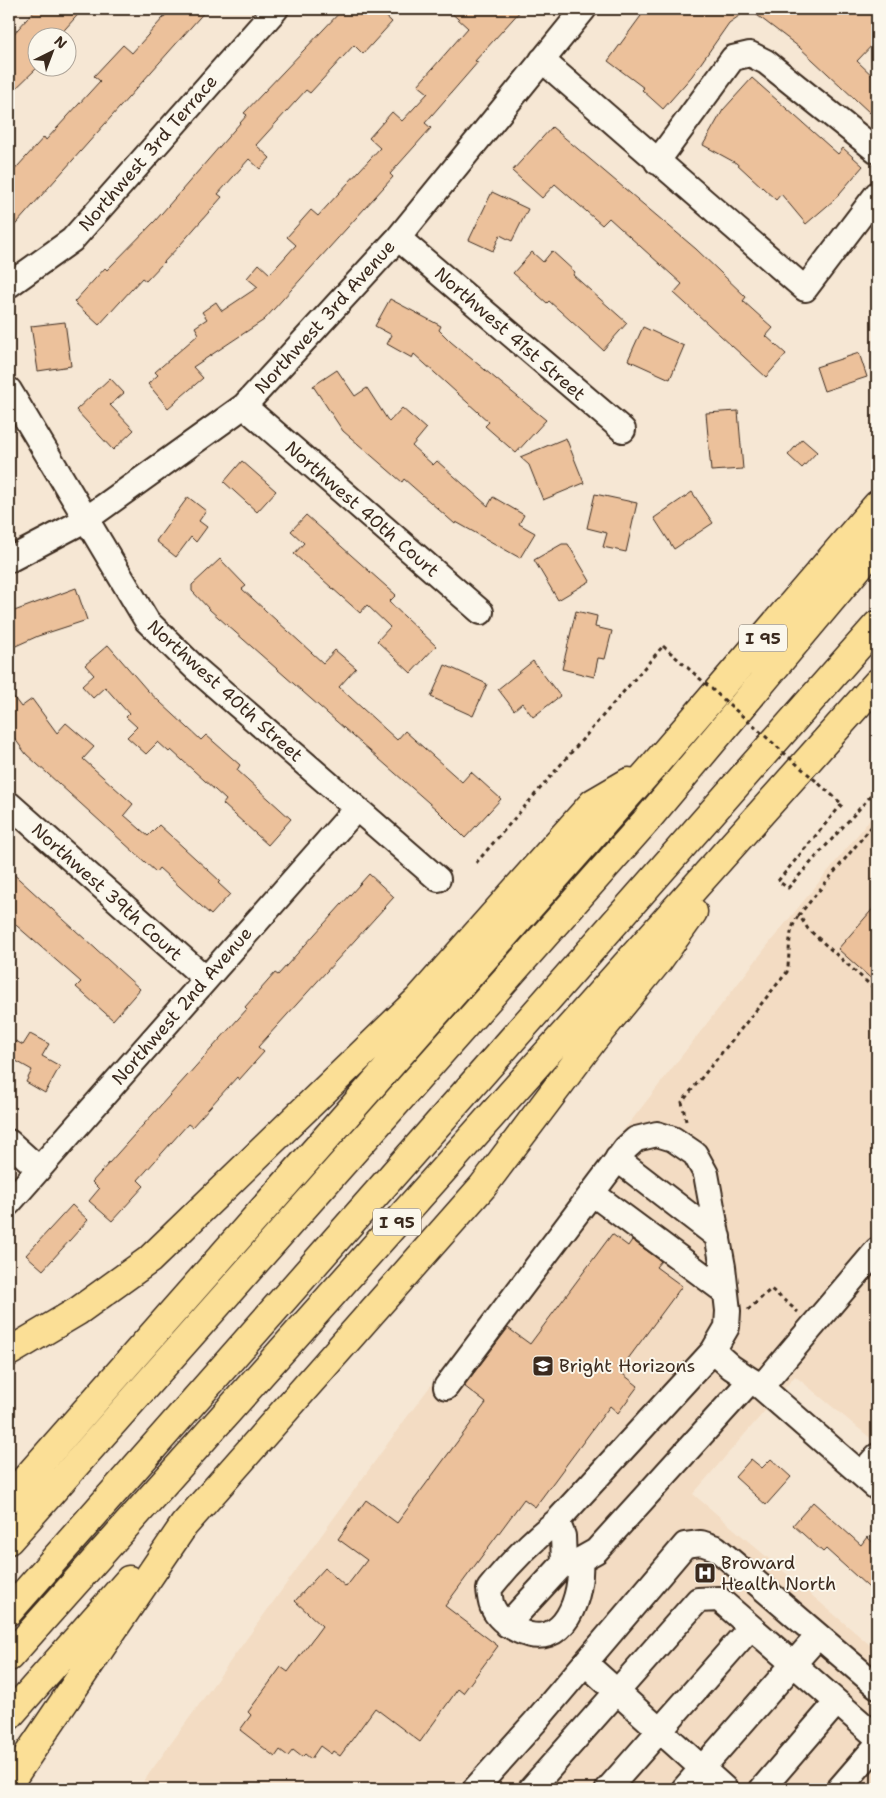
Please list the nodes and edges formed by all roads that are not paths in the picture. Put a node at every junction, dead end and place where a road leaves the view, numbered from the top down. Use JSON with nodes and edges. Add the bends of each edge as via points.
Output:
{"nodes":[{"id":1,"x":276,"y":9,"type":"edge"},
{"id":2,"x":584,"y":9,"type":"edge"},
{"id":3,"x":542,"y":60,"type":"junction"},
{"id":4,"x":877,"y":151,"type":"edge"},
{"id":5,"x":657,"y":162,"type":"junction"},
{"id":6,"x":877,"y":194,"type":"edge"},
{"id":7,"x":398,"y":238,"type":"junction"},
{"id":8,"x":9,"y":285,"type":"edge"},
{"id":9,"x":9,"y":390,"type":"edge"},
{"id":10,"x":244,"y":406,"type":"junction"},
{"id":11,"x":623,"y":430,"type":"dead end"},
{"id":12,"x":877,"y":505,"type":"edge"},
{"id":13,"x":85,"y":520,"type":"junction"},
{"id":14,"x":877,"y":544,"type":"edge"},
{"id":15,"x":9,"y":560,"type":"edge"},
{"id":16,"x":877,"y":566,"type":"edge"},
{"id":17,"x":481,"y":612,"type":"dead end"},
{"id":18,"x":877,"y":626,"type":"edge"},
{"id":19,"x":877,"y":683,"type":"edge"},
{"id":20,"x":650,"y":770,"type":"junction"},
{"id":21,"x":784,"y":786,"type":"junction"},
{"id":22,"x":9,"y":804,"type":"edge"},
{"id":23,"x":356,"y":809,"type":"junction"},
{"id":24,"x":645,"y":822,"type":"junction"},
{"id":25,"x":438,"y":879,"type":"dead end"},
{"id":26,"x":206,"y":979,"type":"junction"},
{"id":27,"x":9,"y":1142,"type":"edge"},
{"id":28,"x":617,"y":1159,"type":"junction"},
{"id":29,"x":39,"y":1169,"type":"junction"},
{"id":30,"x":592,"y":1193,"type":"junction"},
{"id":31,"x":9,"y":1203,"type":"edge"},
{"id":32,"x":718,"y":1237,"type":"junction"},
{"id":33,"x":877,"y":1250,"type":"edge"},
{"id":34,"x":724,"y":1291,"type":"junction"},
{"id":35,"x":713,"y":1351,"type":"junction"},
{"id":36,"x":9,"y":1352,"type":"edge"},
{"id":37,"x":756,"y":1383,"type":"junction"},
{"id":38,"x":446,"y":1387,"type":"dead end"},
{"id":39,"x":877,"y":1456,"type":"edge"},
{"id":40,"x":869,"y":1481,"type":"edge"},
{"id":41,"x":9,"y":1498,"type":"edge"},
{"id":42,"x":557,"y":1520,"type":"junction"},
{"id":43,"x":184,"y":1525,"type":"junction"},
{"id":44,"x":9,"y":1540,"type":"edge"},
{"id":45,"x":572,"y":1562,"type":"junction"},
{"id":46,"x":9,"y":1611,"type":"edge"},
{"id":47,"x":507,"y":1625,"type":"junction"},
{"id":48,"x":751,"y":1627,"type":"junction"},
{"id":49,"x":818,"y":1636,"type":"junction"},
{"id":50,"x":9,"y":1657,"type":"edge"},
{"id":51,"x":585,"y":1663,"type":"junction"},
{"id":52,"x":794,"y":1664,"type":"junction"},
{"id":53,"x":877,"y":1686,"type":"edge"},
{"id":54,"x":618,"y":1691,"type":"junction"},
{"id":55,"x":837,"y":1702,"type":"junction"},
{"id":56,"x":9,"y":1716,"type":"edge"},
{"id":57,"x":661,"y":1730,"type":"junction"},
{"id":58,"x":877,"y":1737,"type":"edge"},
{"id":59,"x":877,"y":1745,"type":"edge"},
{"id":60,"x":702,"y":1768,"type":"junction"},
{"id":61,"x":9,"y":1782,"type":"edge"},
{"id":62,"x":475,"y":1789,"type":"edge"},
{"id":63,"x":531,"y":1789,"type":"edge"},
{"id":64,"x":608,"y":1789,"type":"edge"},
{"id":65,"x":684,"y":1789,"type":"edge"},
{"id":66,"x":724,"y":1789,"type":"edge"},
{"id":67,"x":762,"y":1789,"type":"edge"},
{"id":68,"x":839,"y":1789,"type":"edge"}],
"edges":[{"from":1,"to":8,"type":"street","name":"Northwest 3rd Terrace","via":[[72,240]]},
{"from":2,"to":3,"type":"street","name":"Northwest 3rd Avenue"},
{"from":3,"to":5,"type":"street"},
{"from":3,"to":7,"type":"street","name":"Northwest 3rd Avenue"},
{"from":4,"to":5,"type":"street","via":[[766,62],[750,54],[733,58]]},
{"from":5,"to":6,"type":"street","via":[[805,289]]},
{"from":7,"to":10,"type":"street","name":"Northwest 3rd Avenue"},
{"from":7,"to":11,"type":"street","name":"Northwest 41st Street"},
{"from":9,"to":13,"type":"street","name":"Northwest 40th Street"},
{"from":10,"to":13,"type":"street","name":"Northwest 3rd Avenue"},
{"from":10,"to":17,"type":"street","name":"Northwest 40th Court"},
{"from":12,"to":20,"type":"highway","number":"I 95"},
{"from":13,"to":15,"type":"street","name":"Northwest 3rd Avenue"},
{"from":13,"to":23,"type":"street","name":"Northwest 40th Street","via":[[147,621],[195,668]]},
{"from":14,"to":24,"type":"highway"},
{"from":16,"to":24,"type":"highway","via":[[710,754]]},
{"from":18,"to":46,"type":"highway"},
{"from":19,"to":21,"type":"highway","number":"I 95"},
{"from":20,"to":36,"type":"highway","via":[[593,804],[418,1000],[148,1260],[78,1312]]},
{"from":20,"to":41,"type":"highway","number":"I 95"},
{"from":21,"to":43,"type":"highway","via":[[658,961],[593,1040],[483,1186]]},
{"from":21,"to":50,"type":"highway","number":"I 95"},
{"from":22,"to":26,"type":"street","name":"Northwest 39th Court"},
{"from":23,"to":25,"type":"street","name":"Northwest 40th Street"},
{"from":23,"to":26,"type":"street","name":"Northwest 2nd Avenue"},
{"from":24,"to":44,"type":"highway"},
{"from":26,"to":29,"type":"street","name":"Northwest 2nd Avenue"},
{"from":27,"to":29,"type":"street"},
{"from":28,"to":30,"type":"street"},
{"from":28,"to":32,"type":"street"},
{"from":28,"to":32,"type":"street","via":[[636,1138],[657,1134],[673,1139],[695,1154],[706,1174]]},
{"from":29,"to":31,"type":"street","name":"Northwest 2nd Avenue"},
{"from":30,"to":34,"type":"street"},
{"from":30,"to":38,"type":"street"},
{"from":32,"to":34,"type":"street"},
{"from":33,"to":37,"type":"street"},
{"from":34,"to":35,"type":"street","via":[[727,1327]]},
{"from":35,"to":37,"type":"street"},
{"from":35,"to":42,"type":"street"},
{"from":37,"to":40,"type":"street"},
{"from":37,"to":45,"type":"street","via":[[596,1551]]},
{"from":39,"to":40,"type":"street"},
{"from":42,"to":45,"type":"street"},
{"from":42,"to":47,"type":"street","via":[[531,1541],[489,1590],[492,1608]]},
{"from":43,"to":56,"type":"highway","via":[[114,1596]]},
{"from":43,"to":61,"type":"highway"},
{"from":45,"to":47,"type":"street"},
{"from":45,"to":47,"type":"street","via":[[579,1594],[562,1625],[547,1634],[528,1635]]},
{"from":48,"to":52,"type":"street"},
{"from":48,"to":54,"type":"street","via":[[719,1599],[698,1600]]},
{"from":48,"to":57,"type":"street"},
{"from":49,"to":51,"type":"street","via":[[716,1548],[701,1543],[685,1545]]},
{"from":49,"to":52,"type":"street"},
{"from":49,"to":53,"type":"street"},
{"from":51,"to":54,"type":"street"},
{"from":51,"to":62,"type":"street"},
{"from":52,"to":55,"type":"street"},
{"from":52,"to":60,"type":"street"},
{"from":54,"to":57,"type":"street"},
{"from":54,"to":63,"type":"street"},
{"from":55,"to":58,"type":"street"},
{"from":55,"to":67,"type":"street"},
{"from":57,"to":60,"type":"street"},
{"from":57,"to":64,"type":"street"},
{"from":59,"to":68,"type":"street"},
{"from":60,"to":65,"type":"street"},
{"from":60,"to":66,"type":"street"}]}
